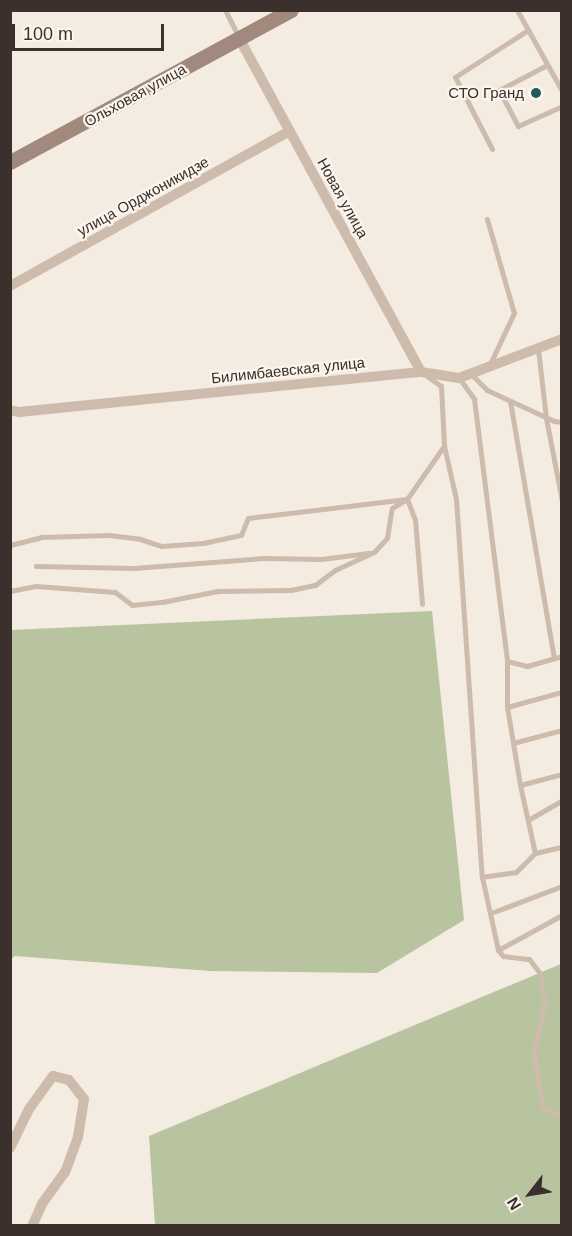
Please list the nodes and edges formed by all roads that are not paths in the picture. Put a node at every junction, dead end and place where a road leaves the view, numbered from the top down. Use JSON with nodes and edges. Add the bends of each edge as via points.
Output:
{"nodes":[{"id":1,"x":225,"y":10,"type":"edge"},
{"id":2,"x":291,"y":10,"type":"edge"},
{"id":3,"x":518,"y":10,"type":"edge"},
{"id":4,"x":528,"y":30,"type":"junction"},
{"id":5,"x":239,"y":38,"type":"junction"},
{"id":6,"x":547,"y":65,"type":"junction"},
{"id":7,"x":561,"y":91,"type":"edge"},
{"id":8,"x":561,"y":106,"type":"edge"},
{"id":9,"x":290,"y":131,"type":"junction"},
{"id":10,"x":492,"y":149,"type":"dead end"},
{"id":11,"x":10,"y":162,"type":"edge"},
{"id":12,"x":487,"y":219,"type":"dead end"},
{"id":13,"x":10,"y":286,"type":"edge"},
{"id":14,"x":561,"y":339,"type":"edge"},
{"id":15,"x":538,"y":347,"type":"junction"},
{"id":16,"x":490,"y":366,"type":"junction"},
{"id":17,"x":421,"y":372,"type":"junction"},
{"id":18,"x":464,"y":376,"type":"junction"},
{"id":19,"x":510,"y":401,"type":"junction"},
{"id":20,"x":13,"y":413,"type":"edge"},
{"id":21,"x":546,"y":418,"type":"junction"},
{"id":22,"x":561,"y":422,"type":"edge"},
{"id":23,"x":444,"y":446,"type":"junction"},
{"id":24,"x":407,"y":499,"type":"junction"},
{"id":25,"x":561,"y":501,"type":"edge"},
{"id":26,"x":10,"y":545,"type":"edge"},
{"id":27,"x":374,"y":552,"type":"junction"},
{"id":28,"x":36,"y":566,"type":"dead end"},
{"id":29,"x":10,"y":591,"type":"edge"},
{"id":30,"x":422,"y":604,"type":"dead end"},
{"id":31,"x":561,"y":656,"type":"edge"},
{"id":32,"x":554,"y":658,"type":"junction"},
{"id":33,"x":507,"y":661,"type":"junction"},
{"id":34,"x":561,"y":692,"type":"edge"},
{"id":35,"x":507,"y":707,"type":"junction"},
{"id":36,"x":561,"y":730,"type":"edge"},
{"id":37,"x":513,"y":743,"type":"junction"},
{"id":38,"x":561,"y":774,"type":"edge"},
{"id":39,"x":520,"y":785,"type":"junction"},
{"id":40,"x":561,"y":800,"type":"edge"},
{"id":41,"x":528,"y":820,"type":"junction"},
{"id":42,"x":561,"y":847,"type":"edge"},
{"id":43,"x":535,"y":853,"type":"junction"},
{"id":44,"x":482,"y":877,"type":"junction"},
{"id":45,"x":561,"y":886,"type":"edge"},
{"id":46,"x":491,"y":912,"type":"junction"},
{"id":47,"x":561,"y":915,"type":"edge"},
{"id":48,"x":498,"y":950,"type":"junction"},
{"id":49,"x":561,"y":1117,"type":"edge"},
{"id":50,"x":10,"y":1148,"type":"edge"},
{"id":51,"x":32,"y":1226,"type":"edge"}],
"edges":[{"from":1,"to":5,"type":"lane"},
{"from":2,"to":5,"type":"main road","name":"Ольховая улица"},
{"from":3,"to":4,"type":"lane"},
{"from":4,"to":6,"type":"lane"},
{"from":4,"to":10,"type":"lane","via":[[455,76]]},
{"from":5,"to":9,"type":"street","name":"Новая улица"},
{"from":5,"to":11,"type":"main road","name":"Ольховая улица"},
{"from":6,"to":7,"type":"lane"},
{"from":6,"to":8,"type":"lane","via":[[499,90],[518,126]]},
{"from":9,"to":13,"type":"street","name":"улица Орджоникидзе"},
{"from":9,"to":17,"type":"street","name":"Новая улица"},
{"from":12,"to":16,"type":"lane","via":[[514,313]]},
{"from":14,"to":15,"type":"street","name":"Билимбаевская улица"},
{"from":15,"to":16,"type":"street","name":"Билимбаевская улица"},
{"from":15,"to":21,"type":"lane"},
{"from":16,"to":18,"type":"street","name":"Билимбаевская улица"},
{"from":17,"to":18,"type":"street","name":"Билимбаевская улица"},
{"from":17,"to":20,"type":"street","name":"Билимбаевская улица"},
{"from":17,"to":23,"type":"lane","via":[[441,386]]},
{"from":18,"to":19,"type":"lane"},
{"from":18,"to":33,"type":"lane","via":[[474,399]]},
{"from":19,"to":21,"type":"lane"},
{"from":19,"to":32,"type":"lane"},
{"from":21,"to":22,"type":"lane"},
{"from":21,"to":25,"type":"lane"},
{"from":23,"to":24,"type":"lane"},
{"from":23,"to":44,"type":"lane","via":[[456,499]]},
{"from":24,"to":26,"type":"lane","via":[[248,518],[241,535],[202,543],[161,546],[109,535],[41,537]]},
{"from":24,"to":27,"type":"lane","via":[[392,508],[387,538]]},
{"from":24,"to":30,"type":"lane","via":[[414,520]]},
{"from":27,"to":28,"type":"lane","via":[[321,559],[263,558],[134,568]]},
{"from":27,"to":29,"type":"lane","via":[[335,570],[315,585],[291,590],[218,591],[132,605],[115,592],[36,586]]},
{"from":31,"to":32,"type":"lane"},
{"from":32,"to":33,"type":"lane","via":[[528,666]]},
{"from":33,"to":35,"type":"lane"},
{"from":34,"to":35,"type":"lane"},
{"from":35,"to":37,"type":"lane"},
{"from":36,"to":37,"type":"lane"},
{"from":37,"to":39,"type":"lane"},
{"from":38,"to":39,"type":"lane"},
{"from":39,"to":41,"type":"lane"},
{"from":40,"to":41,"type":"lane"},
{"from":41,"to":43,"type":"lane"},
{"from":42,"to":43,"type":"lane"},
{"from":43,"to":44,"type":"lane","via":[[516,872]]},
{"from":44,"to":46,"type":"lane"},
{"from":45,"to":46,"type":"lane"},
{"from":46,"to":48,"type":"lane"},
{"from":47,"to":48,"type":"lane"},
{"from":48,"to":49,"type":"lane","via":[[503,956],[529,959],[540,973],[545,1004],[534,1050],[542,1106]]},
{"from":50,"to":51,"type":"street","via":[[29,1109],[53,1076],[69,1080],[84,1099],[78,1137],[65,1172]]}]}
